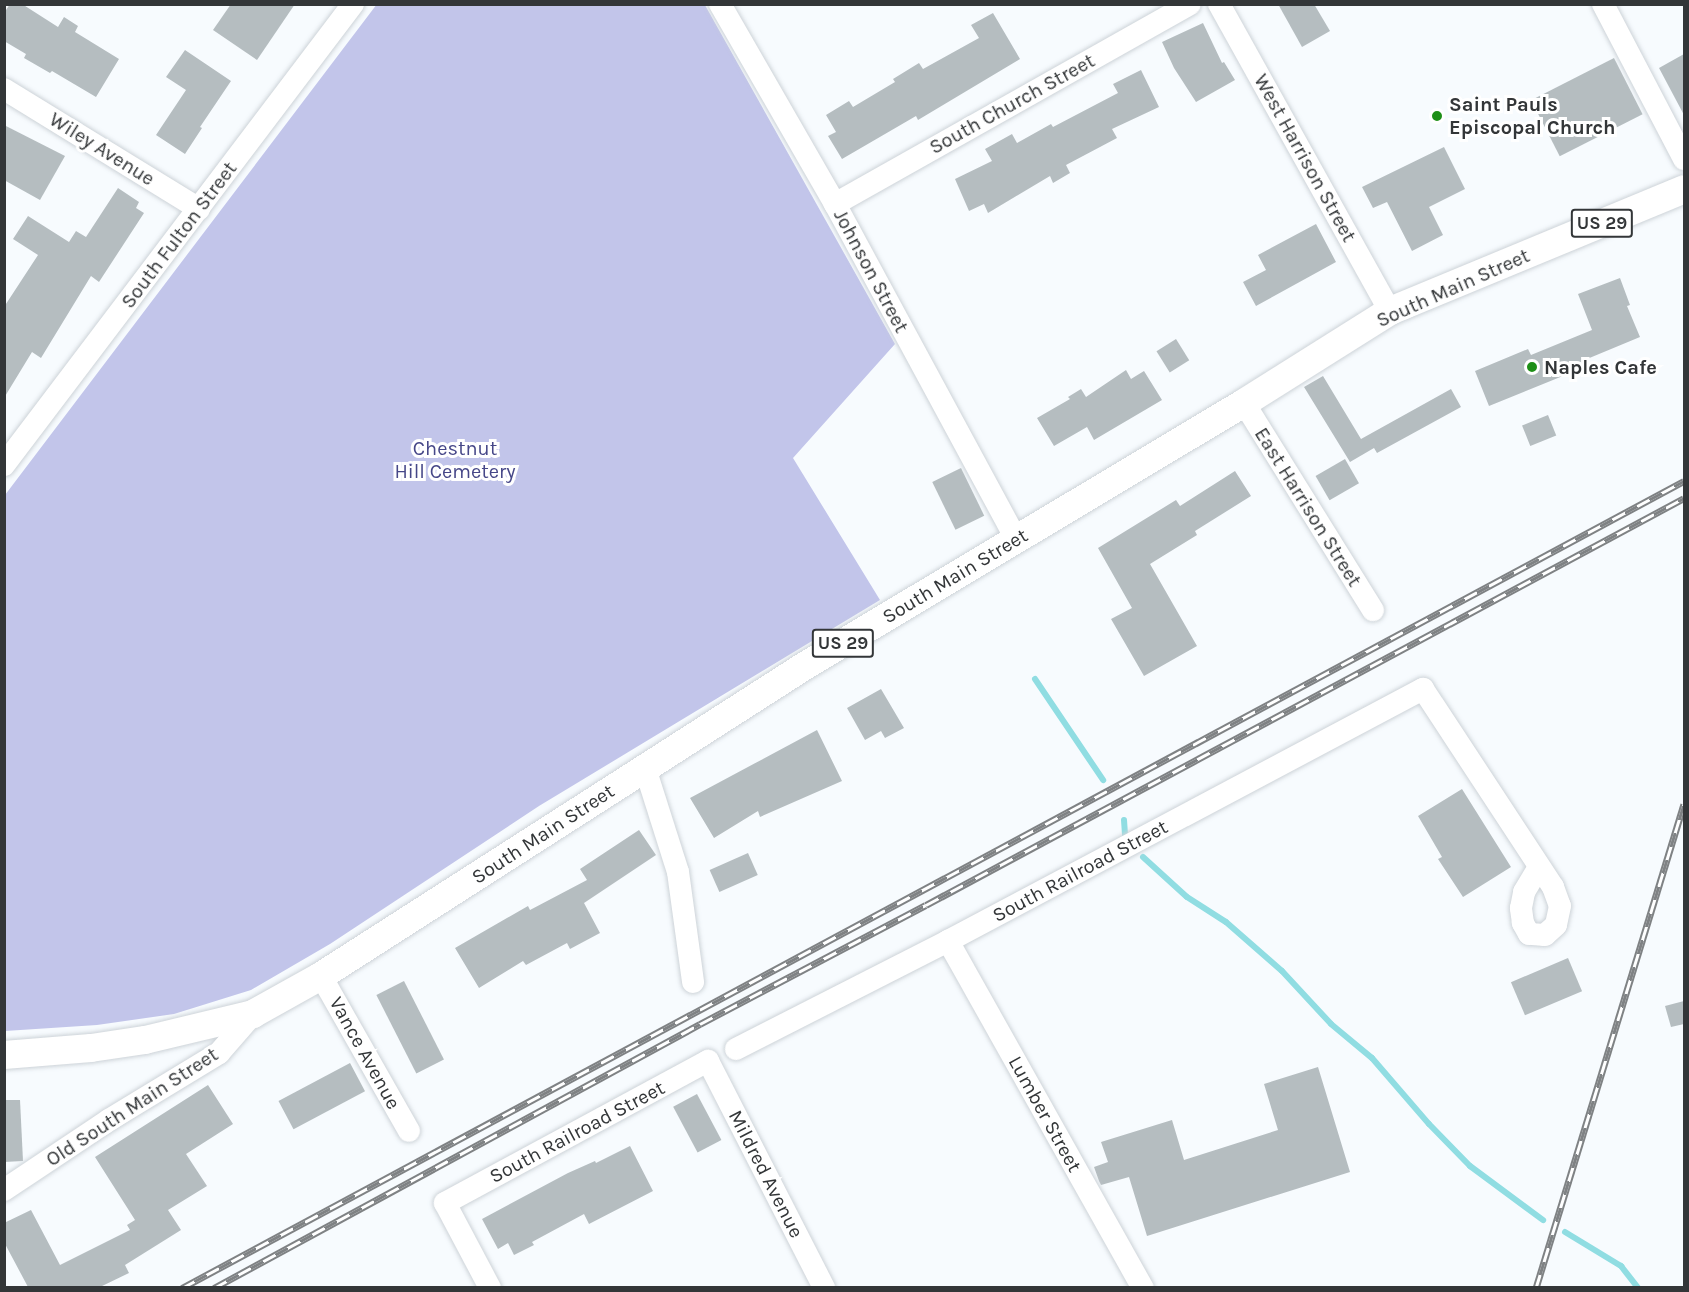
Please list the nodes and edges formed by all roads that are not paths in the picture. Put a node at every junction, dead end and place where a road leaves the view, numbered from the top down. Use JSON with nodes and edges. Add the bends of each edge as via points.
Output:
{"nodes":[{"id":1,"x":353,"y":4,"type":"edge"},
{"id":2,"x":720,"y":4,"type":"edge"},
{"id":3,"x":1190,"y":4,"type":"edge"},
{"id":4,"x":1219,"y":4,"type":"edge"},
{"id":5,"x":1603,"y":4,"type":"edge"},
{"id":6,"x":4,"y":89,"type":"edge"},
{"id":7,"x":1684,"y":159,"type":"edge"},
{"id":8,"x":1684,"y":189,"type":"edge"},
{"id":9,"x":835,"y":204,"type":"junction"},
{"id":10,"x":199,"y":209,"type":"junction"},
{"id":11,"x":1390,"y":311,"type":"junction"},
{"id":12,"x":1244,"y":404,"type":"junction"},
{"id":13,"x":4,"y":465,"type":"edge"},
{"id":14,"x":1017,"y":540,"type":"junction"},
{"id":15,"x":1373,"y":610,"type":"dead end"},
{"id":16,"x":645,"y":768,"type":"junction"},
{"id":17,"x":1542,"y":871,"type":"dead end"},
{"id":18,"x":948,"y":941,"type":"junction"},
{"id":19,"x":321,"y":976,"type":"junction"},
{"id":20,"x":693,"y":982,"type":"dead end"},
{"id":21,"x":253,"y":1014,"type":"junction"},
{"id":22,"x":736,"y":1049,"type":"dead end"},
{"id":23,"x":4,"y":1055,"type":"edge"},
{"id":24,"x":708,"y":1061,"type":"joint"},
{"id":25,"x":409,"y":1131,"type":"dead end"},
{"id":26,"x":4,"y":1190,"type":"edge"},
{"id":27,"x":490,"y":1287,"type":"edge"},
{"id":28,"x":825,"y":1287,"type":"edge"},
{"id":29,"x":1143,"y":1287,"type":"edge"}],
"edges":[{"from":1,"to":10,"type":"street","name":"South Fulton Street"},
{"from":2,"to":9,"type":"street","name":"Johnson Street"},
{"from":3,"to":9,"type":"street","name":"South Church Street"},
{"from":4,"to":11,"type":"street","name":"West Harrison Street"},
{"from":5,"to":7,"type":"street"},
{"from":6,"to":10,"type":"street","name":"Wiley Avenue"},
{"from":8,"to":11,"type":"main road","name":"South Main Street","number":"US 29"},
{"from":9,"to":14,"type":"street","name":"Johnson Street"},
{"from":10,"to":13,"type":"street","name":"South Fulton Street"},
{"from":11,"to":12,"type":"main road","name":"South Main Street","number":"US 29"},
{"from":12,"to":14,"type":"main road","name":"South Main Street","number":"US 29"},
{"from":12,"to":15,"type":"street","name":"East Harrison Street"},
{"from":14,"to":16,"type":"main road","name":"South Main Street","number":"US 29","via":[[803,667]]},
{"from":16,"to":19,"type":"main road","name":"South Main Street","number":"US 29"},
{"from":16,"to":20,"type":"street","via":[[678,872]]},
{"from":17,"to":18,"type":"street","name":"South Railroad Street","via":[[1423,689]]},
{"from":18,"to":22,"type":"street","name":"South Railroad Street"},
{"from":18,"to":29,"type":"street","name":"Lumber Street"},
{"from":19,"to":21,"type":"main road","name":"South Main Street","number":"US 29"},
{"from":19,"to":25,"type":"street","name":"Vance Avenue"},
{"from":21,"to":23,"type":"main road","name":"South Main Street","number":"US 29","via":[[145,1040]]},
{"from":21,"to":26,"type":"street","name":"Old South Main Street","via":[[219,1053]]},
{"from":24,"to":27,"type":"street","name":"South Railroad Street","via":[[445,1203]]},
{"from":24,"to":28,"type":"street","name":"Mildred Avenue"}]}
